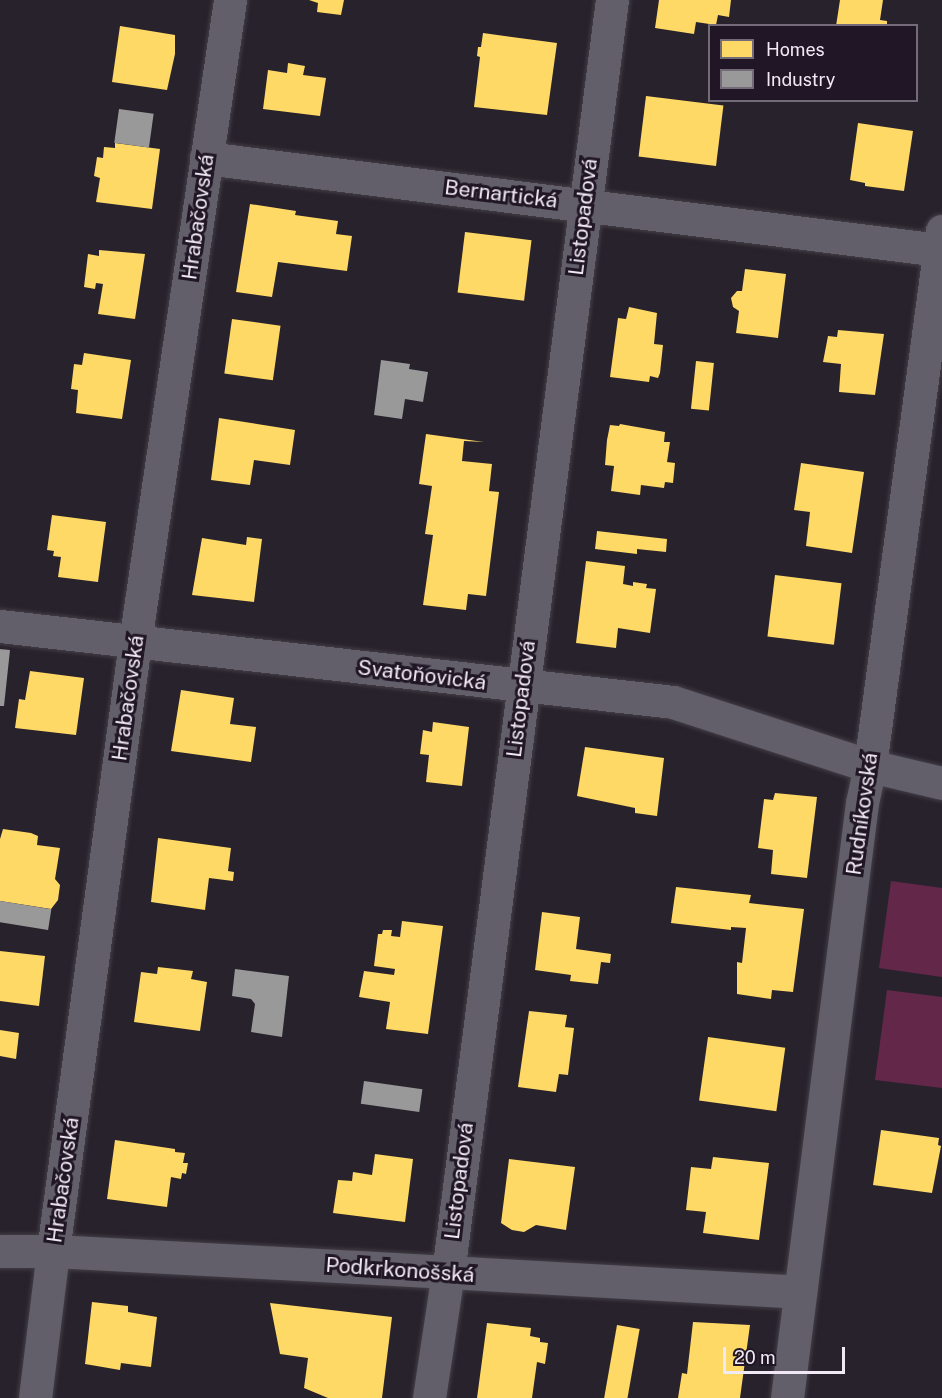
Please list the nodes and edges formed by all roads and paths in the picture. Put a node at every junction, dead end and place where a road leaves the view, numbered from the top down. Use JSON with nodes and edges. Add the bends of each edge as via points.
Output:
{"nodes":[{"id":1,"x":230,"y":0,"type":"edge"},
{"id":2,"x":612,"y":0,"type":"edge"},
{"id":3,"x":206,"y":158,"type":"junction"},
{"id":4,"x":585,"y":204,"type":"junction"},
{"id":5,"x":940,"y":240,"type":"edge"},
{"id":6,"x":0,"y":626,"type":"edge"},
{"id":7,"x":135,"y":642,"type":"junction"},
{"id":8,"x":522,"y":687,"type":"junction"},
{"id":9,"x":870,"y":766,"type":"junction"},
{"id":10,"x":942,"y":783,"type":"edge"},
{"id":11,"x":0,"y":1251,"type":"edge"},
{"id":12,"x":52,"y":1251,"type":"junction"},
{"id":13,"x":448,"y":1273,"type":"junction"},
{"id":14,"x":800,"y":1292,"type":"junction"},
{"id":15,"x":35,"y":1398,"type":"edge"},
{"id":16,"x":429,"y":1398,"type":"edge"},
{"id":17,"x":787,"y":1398,"type":"edge"}],
"edges":[{"from":1,"to":3,"type":"street","name":"Hrabačovská"},
{"from":2,"to":4,"type":"street","name":"Listopadová"},
{"from":3,"to":4,"type":"street","name":"Bernartická"},
{"from":3,"to":7,"type":"street","name":"Hrabačovská"},
{"from":4,"to":5,"type":"street","name":"Bernartická"},
{"from":4,"to":8,"type":"street","name":"Listopadová"},
{"from":5,"to":9,"type":"street","name":"Rudníkovská"},
{"from":6,"to":7,"type":"street","name":"Svatoňovická"},
{"from":7,"to":8,"type":"street","name":"Svatoňovická"},
{"from":7,"to":12,"type":"street","name":"Hrabačovská"},
{"from":8,"to":9,"type":"street","name":"Svatoňovická","via":[[673,702]]},
{"from":8,"to":13,"type":"street","name":"Listopadová"},
{"from":9,"to":10,"type":"street","name":"Svatoňovická"},
{"from":9,"to":14,"type":"street","name":"Rudníkovská","via":[[862,803]]},
{"from":11,"to":12,"type":"street","name":"Podkrkonošská"},
{"from":12,"to":13,"type":"street","name":"Podkrkonošská"},
{"from":12,"to":15,"type":"street","name":"Hrabačovská"},
{"from":13,"to":14,"type":"street","name":"Podkrkonošská"},
{"from":13,"to":16,"type":"street","name":"Listopadová"},
{"from":14,"to":17,"type":"street","name":"Rudníkovská"}]}
